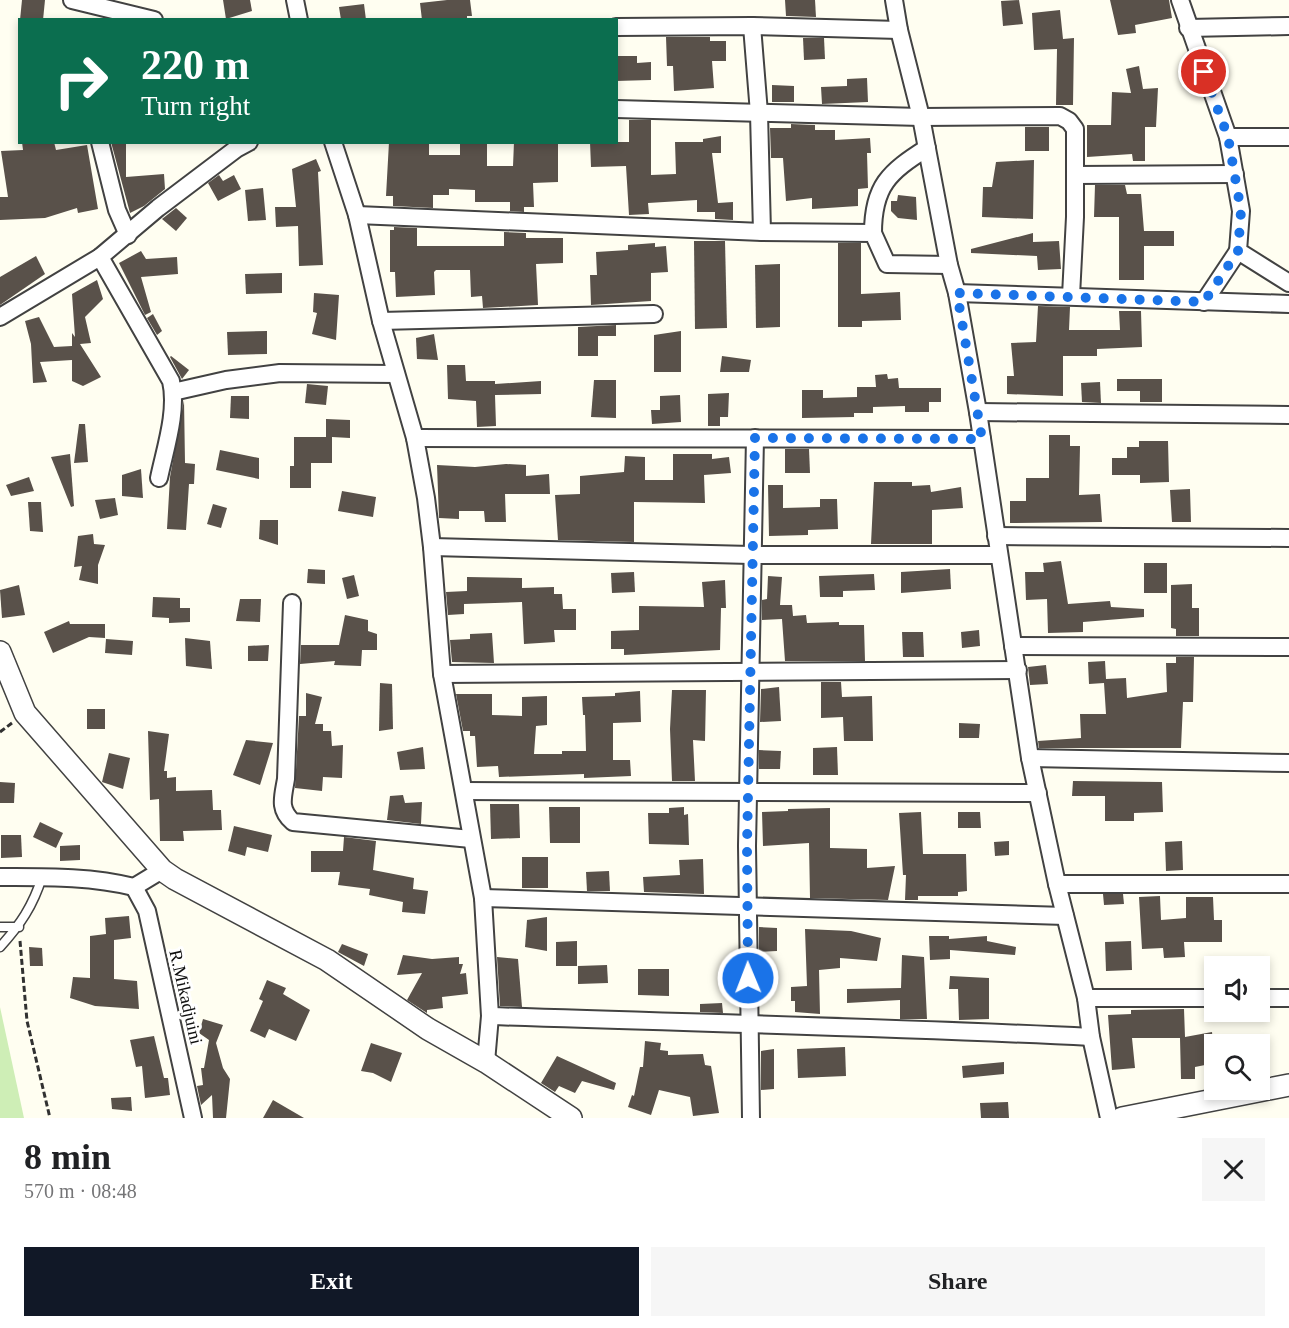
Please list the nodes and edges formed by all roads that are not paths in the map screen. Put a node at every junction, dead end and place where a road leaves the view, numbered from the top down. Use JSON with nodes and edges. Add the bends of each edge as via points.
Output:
{"nodes":[{"id":1,"x":72,"y":0,"type":"edge"},
{"id":2,"x":295,"y":0,"type":"edge"},
{"id":3,"x":894,"y":0,"type":"edge"},
{"id":4,"x":1180,"y":0,"type":"edge"},
{"id":5,"x":146,"y":18,"type":"edge"},
{"id":6,"x":299,"y":18,"type":"edge"},
{"id":7,"x":752,"y":26,"type":"junction"},
{"id":8,"x":1289,"y":26,"type":"edge"},
{"id":9,"x":618,"y":27,"type":"edge"},
{"id":10,"x":1188,"y":28,"type":"junction"},
{"id":11,"x":899,"y":30,"type":"junction"},
{"id":12,"x":618,"y":109,"type":"edge"},
{"id":13,"x":759,"y":113,"type":"junction"},
{"id":14,"x":921,"y":117,"type":"junction"},
{"id":15,"x":1228,"y":137,"type":"junction"},
{"id":16,"x":1289,"y":137,"type":"edge"},
{"id":17,"x":100,"y":144,"type":"edge"},
{"id":18,"x":245,"y":144,"type":"edge"},
{"id":19,"x":334,"y":144,"type":"edge"},
{"id":20,"x":927,"y":148,"type":"junction"},
{"id":21,"x":1235,"y":174,"type":"junction"},
{"id":22,"x":1076,"y":175,"type":"junction"},
{"id":23,"x":357,"y":215,"type":"junction"},
{"id":24,"x":762,"y":232,"type":"junction"},
{"id":25,"x":873,"y":233,"type":"junction"},
{"id":26,"x":128,"y":235,"type":"junction"},
{"id":27,"x":1238,"y":251,"type":"junction"},
{"id":28,"x":100,"y":257,"type":"junction"},
{"id":29,"x":949,"y":266,"type":"junction"},
{"id":30,"x":1289,"y":283,"type":"edge"},
{"id":31,"x":957,"y":293,"type":"junction"},
{"id":32,"x":1071,"y":296,"type":"junction"},
{"id":33,"x":1204,"y":302,"type":"junction"},
{"id":34,"x":1289,"y":304,"type":"edge"},
{"id":35,"x":654,"y":314,"type":"dead end"},
{"id":36,"x":0,"y":317,"type":"edge"},
{"id":37,"x":381,"y":321,"type":"junction"},
{"id":38,"x":396,"y":374,"type":"junction"},
{"id":39,"x":173,"y":392,"type":"junction"},
{"id":40,"x":978,"y":412,"type":"junction"},
{"id":41,"x":1289,"y":415,"type":"edge"},
{"id":42,"x":416,"y":438,"type":"junction"},
{"id":43,"x":755,"y":438,"type":"junction"},
{"id":44,"x":982,"y":439,"type":"junction"},
{"id":45,"x":159,"y":478,"type":"dead end"},
{"id":46,"x":996,"y":536,"type":"junction"},
{"id":47,"x":1289,"y":538,"type":"edge"},
{"id":48,"x":432,"y":547,"type":"junction"},
{"id":49,"x":752,"y":555,"type":"junction"},
{"id":50,"x":998,"y":555,"type":"junction"},
{"id":51,"x":292,"y":603,"type":"dead end"},
{"id":52,"x":1013,"y":646,"type":"junction"},
{"id":53,"x":1289,"y":647,"type":"edge"},
{"id":54,"x":0,"y":652,"type":"edge"},
{"id":55,"x":1018,"y":670,"type":"junction"},
{"id":56,"x":750,"y":673,"type":"junction"},
{"id":57,"x":442,"y":674,"type":"junction"},
{"id":58,"x":1030,"y":758,"type":"junction"},
{"id":59,"x":1289,"y":763,"type":"edge"},
{"id":60,"x":464,"y":791,"type":"junction"},
{"id":61,"x":748,"y":792,"type":"junction"},
{"id":62,"x":1038,"y":793,"type":"junction"},
{"id":63,"x":471,"y":839,"type":"junction"},
{"id":64,"x":162,"y":870,"type":"junction"},
{"id":65,"x":0,"y":877,"type":"edge"},
{"id":66,"x":42,"y":877,"type":"junction"},
{"id":67,"x":1057,"y":884,"type":"junction"},
{"id":68,"x":1289,"y":884,"type":"edge"},
{"id":69,"x":134,"y":887,"type":"junction"},
{"id":70,"x":483,"y":898,"type":"junction"},
{"id":71,"x":747,"y":908,"type":"junction"},
{"id":72,"x":1065,"y":916,"type":"junction"},
{"id":73,"x":0,"y":927,"type":"edge"},
{"id":74,"x":19,"y":927,"type":"junction"},
{"id":75,"x":0,"y":947,"type":"edge"},
{"id":76,"x":1086,"y":998,"type":"junction"},
{"id":77,"x":1204,"y":998,"type":"edge"},
{"id":78,"x":1270,"y":998,"type":"edge"},
{"id":79,"x":1289,"y":998,"type":"edge"},
{"id":80,"x":490,"y":1016,"type":"junction"},
{"id":81,"x":749,"y":1025,"type":"junction"},
{"id":82,"x":1091,"y":1037,"type":"junction"},
{"id":83,"x":486,"y":1062,"type":"junction"},
{"id":84,"x":1289,"y":1085,"type":"edge"},
{"id":85,"x":193,"y":1118,"type":"edge"},
{"id":86,"x":571,"y":1118,"type":"edge"},
{"id":87,"x":751,"y":1118,"type":"edge"},
{"id":88,"x":1109,"y":1118,"type":"edge"},
{"id":89,"x":1122,"y":1118,"type":"edge"}],
"edges":[{"from":1,"to":5,"type":"street"},
{"from":2,"to":6,"type":"street"},
{"from":3,"to":11,"type":"street"},
{"from":4,"to":10,"type":"street"},
{"from":7,"to":9,"type":"street"},
{"from":7,"to":11,"type":"street"},
{"from":7,"to":13,"type":"street"},
{"from":8,"to":10,"type":"street"},
{"from":10,"to":15,"type":"street"},
{"from":11,"to":14,"type":"street"},
{"from":12,"to":13,"type":"street"},
{"from":13,"to":14,"type":"street"},
{"from":13,"to":24,"type":"street"},
{"from":14,"to":20,"type":"street"},
{"from":14,"to":22,"type":"street","via":[[1060,116],[1075,129]]},
{"from":15,"to":16,"type":"street"},
{"from":15,"to":21,"type":"street"},
{"from":17,"to":26,"type":"street","via":[[117,210]]},
{"from":18,"to":26,"type":"street"},
{"from":19,"to":23,"type":"street"},
{"from":20,"to":25,"type":"street","via":[[897,167],[884,183],[873,208]]},
{"from":20,"to":29,"type":"street"},
{"from":21,"to":22,"type":"street"},
{"from":21,"to":27,"type":"street","via":[[1241,211]]},
{"from":22,"to":32,"type":"street"},
{"from":23,"to":24,"type":"street"},
{"from":23,"to":37,"type":"street"},
{"from":24,"to":25,"type":"street"},
{"from":25,"to":29,"type":"street","via":[[886,264]]},
{"from":26,"to":28,"type":"street"},
{"from":27,"to":30,"type":"street"},
{"from":27,"to":33,"type":"street"},
{"from":28,"to":36,"type":"street"},
{"from":28,"to":39,"type":"street","via":[[171,381]]},
{"from":29,"to":31,"type":"street"},
{"from":31,"to":32,"type":"street"},
{"from":31,"to":40,"type":"street"},
{"from":32,"to":33,"type":"street"},
{"from":33,"to":34,"type":"street"},
{"from":35,"to":37,"type":"street"},
{"from":37,"to":38,"type":"street"},
{"from":38,"to":39,"type":"street","via":[[280,373]]},
{"from":38,"to":42,"type":"street"},
{"from":39,"to":45,"type":"street"},
{"from":40,"to":41,"type":"street"},
{"from":40,"to":44,"type":"street"},
{"from":42,"to":43,"type":"street"},
{"from":42,"to":48,"type":"street"},
{"from":43,"to":44,"type":"street"},
{"from":43,"to":49,"type":"street"},
{"from":44,"to":46,"type":"street"},
{"from":46,"to":47,"type":"street"},
{"from":46,"to":50,"type":"street"},
{"from":48,"to":49,"type":"street"},
{"from":48,"to":57,"type":"street"},
{"from":49,"to":50,"type":"street"},
{"from":49,"to":56,"type":"street"},
{"from":50,"to":52,"type":"street"},
{"from":51,"to":63,"type":"street","via":[[283,813],[293,822]]},
{"from":52,"to":53,"type":"street"},
{"from":52,"to":55,"type":"street"},
{"from":54,"to":64,"type":"street","via":[[25,713],[35,727]]},
{"from":55,"to":56,"type":"street"},
{"from":55,"to":58,"type":"street"},
{"from":56,"to":57,"type":"street"},
{"from":56,"to":61,"type":"street"},
{"from":57,"to":60,"type":"street"},
{"from":58,"to":59,"type":"street"},
{"from":58,"to":62,"type":"street"},
{"from":60,"to":61,"type":"street"},
{"from":60,"to":63,"type":"street"},
{"from":61,"to":62,"type":"street"},
{"from":61,"to":71,"type":"street"},
{"from":62,"to":67,"type":"street"},
{"from":63,"to":70,"type":"street"},
{"from":64,"to":69,"type":"street"},
{"from":64,"to":83,"type":"street","via":[[327,960],[428,1029]]},
{"from":65,"to":66,"type":"street"},
{"from":66,"to":69,"type":"street"},
{"from":66,"to":74,"type":"lane","via":[[34,902]]},
{"from":67,"to":68,"type":"street"},
{"from":67,"to":72,"type":"street"},
{"from":69,"to":85,"type":"street","name":"R.Mikadjuini","via":[[147,911]]},
{"from":70,"to":71,"type":"street"},
{"from":70,"to":80,"type":"street"},
{"from":71,"to":72,"type":"street"},
{"from":71,"to":81,"type":"street"},
{"from":72,"to":76,"type":"street"},
{"from":73,"to":74,"type":"lane"},
{"from":74,"to":75,"type":"lane"},
{"from":76,"to":77,"type":"street"},
{"from":76,"to":82,"type":"street"},
{"from":78,"to":79,"type":"street"},
{"from":80,"to":81,"type":"street"},
{"from":80,"to":83,"type":"street"},
{"from":81,"to":82,"type":"street","via":[[896,1027]]},
{"from":81,"to":87,"type":"street"},
{"from":82,"to":88,"type":"street"},
{"from":83,"to":86,"type":"street"},
{"from":84,"to":89,"type":"street"}]}
